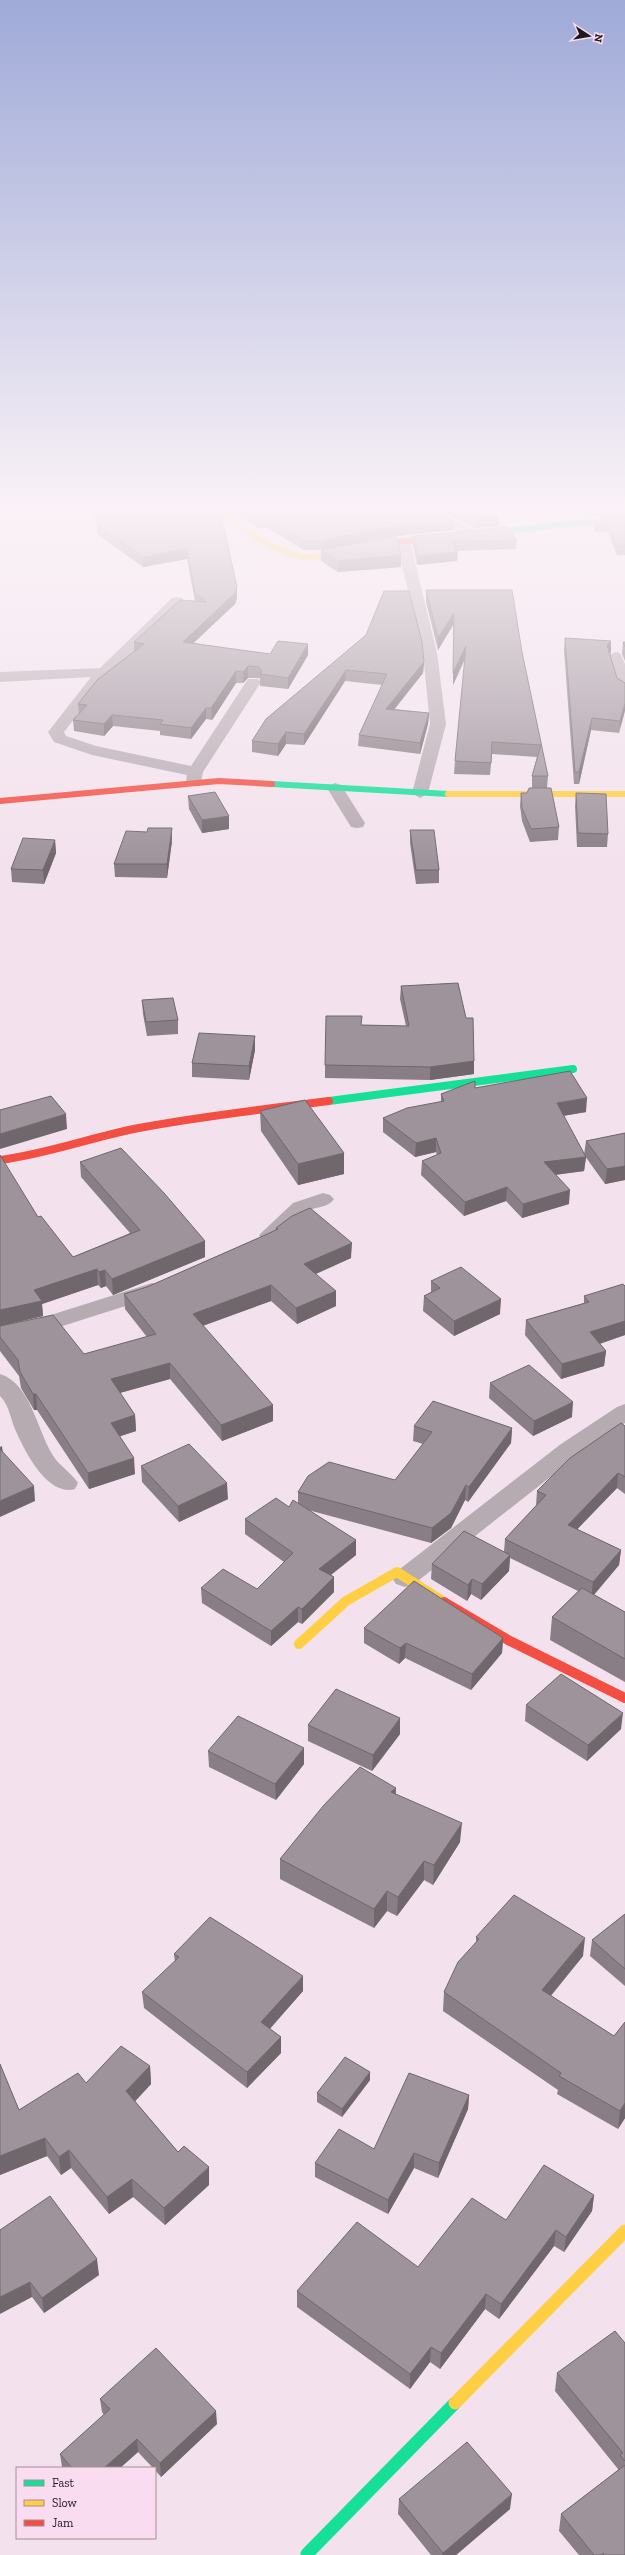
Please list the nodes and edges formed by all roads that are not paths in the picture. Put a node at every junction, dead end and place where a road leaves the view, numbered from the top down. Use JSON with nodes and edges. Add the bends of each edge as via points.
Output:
{"nodes":[{"id":1,"x":155,"y":625,"type":"edge"},
{"id":2,"x":423,"y":625,"type":"edge"},
{"id":3,"x":615,"y":656,"type":"dead end"},
{"id":4,"x":103,"y":672,"type":"junction"},
{"id":5,"x":0,"y":677,"type":"edge"},
{"id":6,"x":253,"y":682,"type":"dead end"},
{"id":7,"x":625,"y":689,"type":"edge"},
{"id":8,"x":195,"y":777,"type":"junction"},
{"id":9,"x":335,"y":788,"type":"junction"},
{"id":10,"x":420,"y":792,"type":"junction"},
{"id":11,"x":625,"y":794,"type":"edge"},
{"id":12,"x":0,"y":801,"type":"edge"},
{"id":13,"x":357,"y":824,"type":"dead end"},
{"id":14,"x":573,"y":1069,"type":"dead end"},
{"id":15,"x":0,"y":1160,"type":"edge"},
{"id":16,"x":323,"y":1199,"type":"dead end"},
{"id":17,"x":255,"y":1245,"type":"edge"},
{"id":18,"x":168,"y":1283,"type":"edge"},
{"id":19,"x":0,"y":1334,"type":"edge"},
{"id":20,"x":0,"y":1382,"type":"edge"},
{"id":21,"x":625,"y":1412,"type":"edge"},
{"id":22,"x":66,"y":1483,"type":"dead end"},
{"id":23,"x":404,"y":1578,"type":"junction"},
{"id":24,"x":299,"y":1644,"type":"dead end"},
{"id":25,"x":625,"y":1698,"type":"edge"},
{"id":26,"x":625,"y":2231,"type":"edge"},
{"id":27,"x":306,"y":2554,"type":"dead end"}],
"edges":[{"from":1,"to":4,"type":"street"},
{"from":2,"to":10,"type":"street","via":[[430,653],[438,724]]},
{"from":3,"to":7,"type":"street"},
{"from":4,"to":5,"type":"street"},
{"from":4,"to":8,"type":"street","via":[[56,732],[60,739]]},
{"from":6,"to":8,"type":"street"},
{"from":8,"to":9,"type":"street"},
{"from":8,"to":12,"type":"street"},
{"from":9,"to":10,"type":"street"},
{"from":9,"to":13,"type":"street"},
{"from":10,"to":11,"type":"street"},
{"from":14,"to":15,"type":"street","via":[[233,1113],[113,1134],[28,1157]]},
{"from":16,"to":17,"type":"street","via":[[300,1207],[282,1227]]},
{"from":18,"to":19,"type":"street","via":[[138,1296],[67,1318]]},
{"from":20,"to":22,"type":"street","via":[[16,1398],[27,1429],[43,1460]]},
{"from":21,"to":23,"type":"street","via":[[569,1450]]},
{"from":23,"to":24,"type":"street","via":[[397,1572],[346,1601]]},
{"from":23,"to":25,"type":"street","via":[[508,1640]]},
{"from":26,"to":27,"type":"street"}]}
